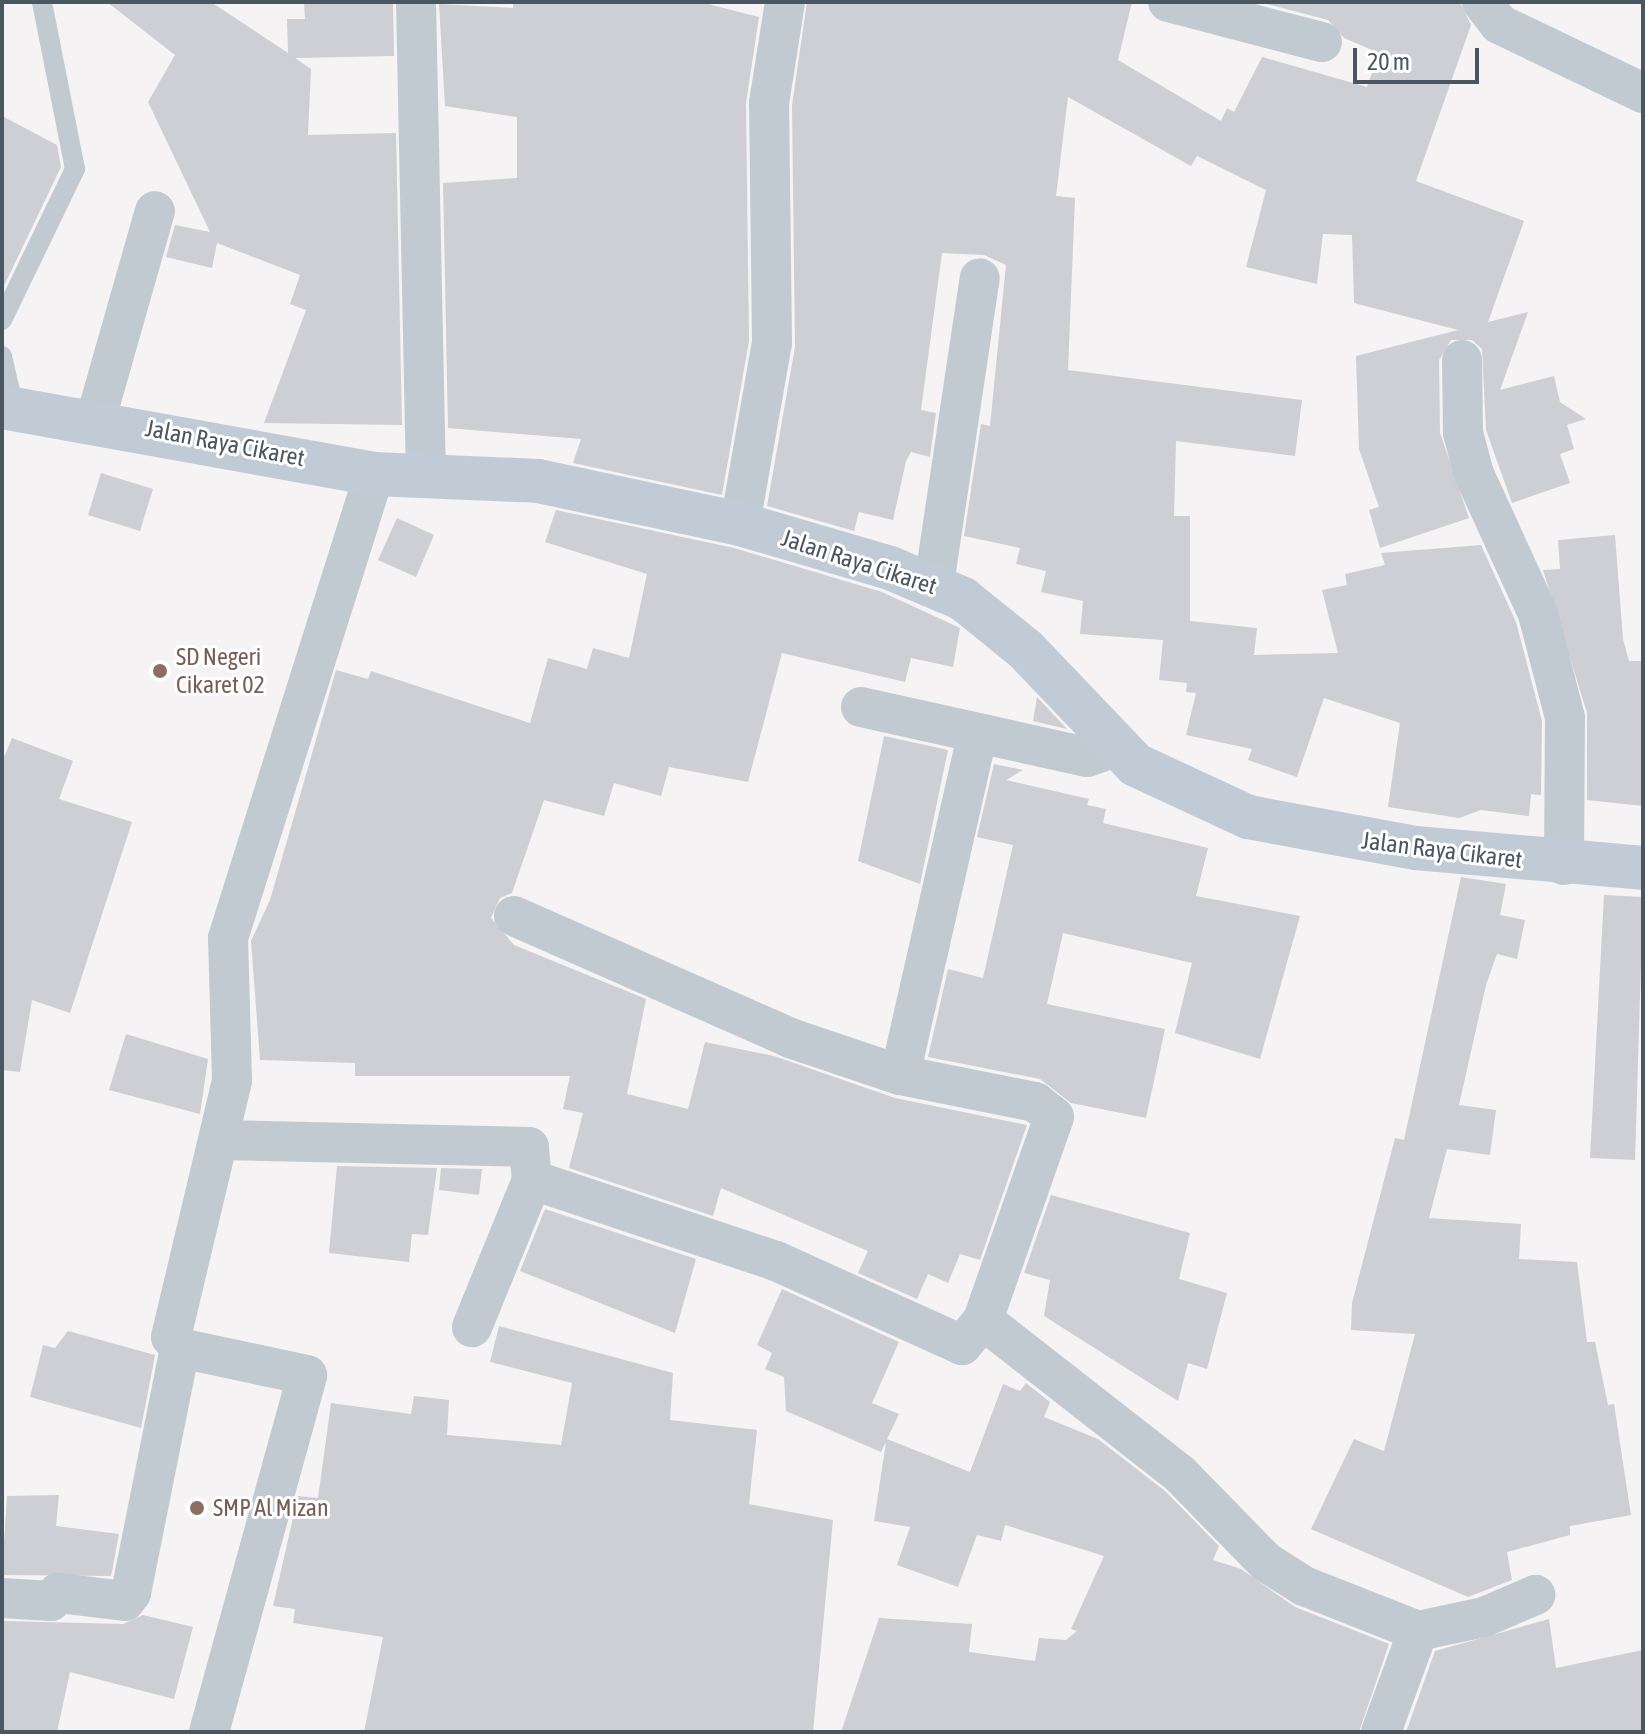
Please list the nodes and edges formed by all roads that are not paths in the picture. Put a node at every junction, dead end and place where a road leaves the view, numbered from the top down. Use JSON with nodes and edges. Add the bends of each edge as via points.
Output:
{"nodes":[{"id":1,"x":42,"y":2,"type":"edge"},
{"id":2,"x":416,"y":2,"type":"edge"},
{"id":3,"x":785,"y":2,"type":"edge"},
{"id":4,"x":1168,"y":2,"type":"edge"},
{"id":5,"x":1482,"y":2,"type":"edge"},
{"id":6,"x":1322,"y":42,"type":"dead end"},
{"id":7,"x":1643,"y":93,"type":"edge"},
{"id":8,"x":155,"y":211,"type":"dead end"},
{"id":9,"x":980,"y":278,"type":"dead end"},
{"id":10,"x":2,"y":320,"type":"edge"},
{"id":11,"x":2,"y":356,"type":"edge"},
{"id":12,"x":1462,"y":360,"type":"dead end"},
{"id":13,"x":7,"y":406,"type":"edge"},
{"id":14,"x":96,"y":418,"type":"junction"},
{"id":15,"x":374,"y":474,"type":"junction"},
{"id":16,"x":426,"y":476,"type":"junction"},
{"id":17,"x":740,"y":524,"type":"junction"},
{"id":18,"x":934,"y":584,"type":"junction"},
{"id":19,"x":861,"y":707,"type":"dead end"},
{"id":20,"x":977,"y":735,"type":"junction"},
{"id":21,"x":1116,"y":747,"type":"junction"},
{"id":22,"x":1564,"y":865,"type":"junction"},
{"id":23,"x":1643,"y":868,"type":"edge"},
{"id":24,"x":514,"y":916,"type":"dead end"},
{"id":25,"x":900,"y":1075,"type":"junction"},
{"id":26,"x":219,"y":1140,"type":"junction"},
{"id":27,"x":532,"y":1180,"type":"junction"},
{"id":28,"x":983,"y":1320,"type":"junction"},
{"id":29,"x":472,"y":1327,"type":"dead end"},
{"id":30,"x":180,"y":1348,"type":"junction"},
{"id":31,"x":1535,"y":1595,"type":"dead end"},
{"id":32,"x":2,"y":1598,"type":"edge"},
{"id":33,"x":1418,"y":1631,"type":"junction"},
{"id":34,"x":209,"y":1732,"type":"edge"},
{"id":35,"x":1381,"y":1732,"type":"edge"}],
"edges":[{"from":1,"to":10,"type":"lane","via":[[75,169]]},
{"from":2,"to":16,"type":"street"},
{"from":3,"to":17,"type":"street","via":[[769,103],[772,343]]},
{"from":4,"to":6,"type":"street"},
{"from":5,"to":7,"type":"street","via":[[1499,24]]},
{"from":8,"to":14,"type":"street"},
{"from":9,"to":18,"type":"street"},
{"from":11,"to":13,"type":"lane"},
{"from":12,"to":22,"type":"street","via":[[1463,433],[1474,474],[1538,614],[1565,718]]},
{"from":13,"to":14,"type":"main road","name":"Jalan Raya Cikaret"},
{"from":14,"to":15,"type":"main road","name":"Jalan Raya Cikaret"},
{"from":15,"to":16,"type":"main road","name":"Jalan Raya Cikaret"},
{"from":15,"to":26,"type":"street","via":[[228,938],[232,1080]]},
{"from":16,"to":17,"type":"main road","name":"Jalan Raya Cikaret","via":[[538,481]]},
{"from":17,"to":18,"type":"main road","name":"Jalan Raya Cikaret"},
{"from":18,"to":21,"type":"main road","name":"Jalan Raya Cikaret","via":[[1026,650]]},
{"from":19,"to":20,"type":"street"},
{"from":20,"to":21,"type":"street","via":[[1087,757]]},
{"from":20,"to":25,"type":"street"},
{"from":21,"to":22,"type":"main road","name":"Jalan Raya Cikaret","via":[[1165,782],[1248,817],[1416,848]]},
{"from":22,"to":23,"type":"main road","name":"Jalan Raya Cikaret"},
{"from":24,"to":25,"type":"street","via":[[790,1038]]},
{"from":25,"to":28,"type":"street","via":[[1035,1102],[1054,1117]]},
{"from":26,"to":27,"type":"street","via":[[518,1142],[533,1156]]},
{"from":26,"to":30,"type":"street","via":[[171,1337]]},
{"from":27,"to":28,"type":"street","via":[[776,1261],[962,1345]]},
{"from":27,"to":29,"type":"street"},
{"from":28,"to":33,"type":"street","via":[[1180,1474],[1266,1562],[1304,1586]]},
{"from":30,"to":32,"type":"street","via":[[131,1593],[125,1601],[58,1593],[51,1601]]},
{"from":30,"to":34,"type":"street","via":[[307,1375]]},
{"from":31,"to":33,"type":"street","via":[[1484,1617]]},
{"from":33,"to":35,"type":"street"}]}
